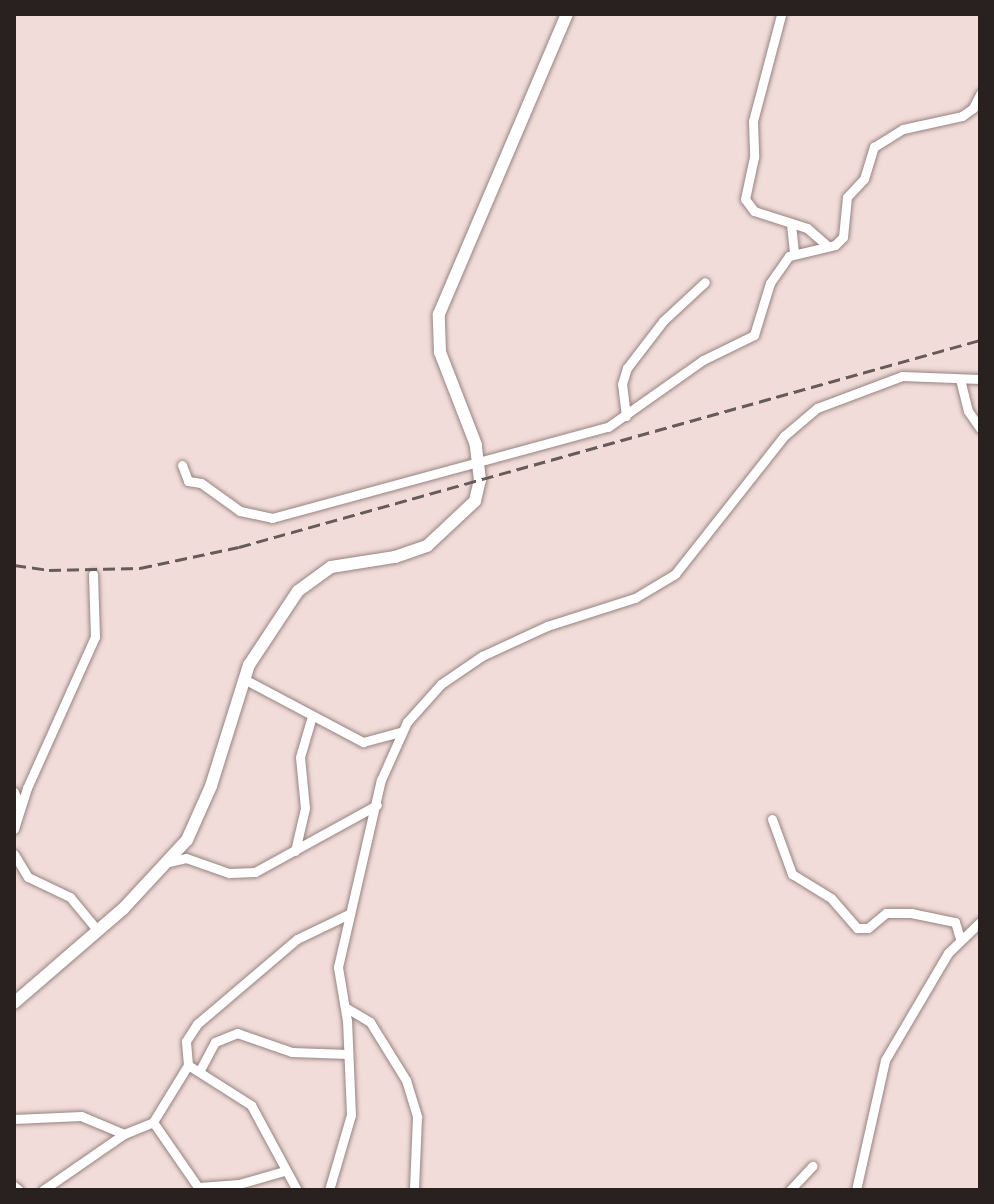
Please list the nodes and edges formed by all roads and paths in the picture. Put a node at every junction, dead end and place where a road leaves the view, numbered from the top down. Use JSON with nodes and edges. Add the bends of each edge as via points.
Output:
{"nodes":[{"id":1,"x":567,"y":14,"type":"edge"},
{"id":2,"x":781,"y":15,"type":"edge"},
{"id":3,"x":980,"y":94,"type":"edge"},
{"id":4,"x":791,"y":224,"type":"junction"},
{"id":5,"x":828,"y":246,"type":"junction"},
{"id":6,"x":794,"y":253,"type":"junction"},
{"id":7,"x":705,"y":282,"type":"dead end"},
{"id":8,"x":960,"y":379,"type":"junction"},
{"id":9,"x":980,"y":379,"type":"edge"},
{"id":10,"x":626,"y":416,"type":"junction"},
{"id":11,"x":980,"y":428,"type":"edge"},
{"id":12,"x":479,"y":464,"type":"junction"},
{"id":13,"x":182,"y":465,"type":"dead end"},
{"id":14,"x":93,"y":574,"type":"dead end"},
{"id":15,"x":244,"y":679,"type":"junction"},
{"id":16,"x":312,"y":716,"type":"junction"},
{"id":17,"x":401,"y":732,"type":"junction"},
{"id":18,"x":14,"y":792,"type":"edge"},
{"id":19,"x":377,"y":805,"type":"junction"},
{"id":20,"x":20,"y":807,"type":"junction"},
{"id":21,"x":772,"y":819,"type":"dead end"},
{"id":22,"x":14,"y":829,"type":"edge"},
{"id":23,"x":295,"y":851,"type":"junction"},
{"id":24,"x":14,"y":854,"type":"edge"},
{"id":25,"x":168,"y":863,"type":"junction"},
{"id":26,"x":349,"y":914,"type":"junction"},
{"id":27,"x":980,"y":922,"type":"edge"},
{"id":28,"x":98,"y":931,"type":"junction"},
{"id":29,"x":960,"y":938,"type":"junction"},
{"id":30,"x":14,"y":1003,"type":"edge"},
{"id":31,"x":345,"y":1007,"type":"junction"},
{"id":32,"x":348,"y":1054,"type":"junction"},
{"id":33,"x":188,"y":1065,"type":"junction"},
{"id":34,"x":200,"y":1070,"type":"junction"},
{"id":35,"x":14,"y":1119,"type":"edge"},
{"id":36,"x":153,"y":1122,"type":"junction"},
{"id":37,"x":124,"y":1134,"type":"junction"},
{"id":38,"x":812,"y":1166,"type":"dead end"},
{"id":39,"x":284,"y":1171,"type":"junction"},
{"id":40,"x":14,"y":1186,"type":"edge"},
{"id":41,"x":199,"y":1189,"type":"edge"},
{"id":42,"x":19,"y":1190,"type":"edge"},
{"id":43,"x":43,"y":1190,"type":"edge"},
{"id":44,"x":297,"y":1190,"type":"edge"},
{"id":45,"x":329,"y":1190,"type":"edge"},
{"id":46,"x":414,"y":1190,"type":"edge"},
{"id":47,"x":790,"y":1190,"type":"edge"},
{"id":48,"x":856,"y":1190,"type":"edge"}],
"edges":[{"from":1,"to":12,"type":"street","via":[[439,314],[440,352]]},
{"from":2,"to":4,"type":"street","via":[[753,121],[754,157],[745,199],[754,211]]},
{"from":3,"to":5,"type":"street","via":[[962,116],[903,129],[874,147],[864,179],[847,197],[843,237]]},
{"from":4,"to":5,"type":"street","via":[[815,233]]},
{"from":4,"to":6,"type":"street"},
{"from":5,"to":6,"type":"street"},
{"from":6,"to":10,"type":"street","via":[[770,283],[754,335],[703,360]]},
{"from":7,"to":10,"type":"street","via":[[663,321],[627,368],[622,384]]},
{"from":8,"to":9,"type":"street"},
{"from":8,"to":11,"type":"street","via":[[968,411]]},
{"from":8,"to":17,"type":"street","via":[[902,376],[817,408],[784,436],[675,574],[635,598],[547,626],[482,656],[441,684]]},
{"from":10,"to":12,"type":"street","via":[[602,429],[569,434]]},
{"from":12,"to":13,"type":"street","via":[[272,518],[240,511],[201,483],[188,481]]},
{"from":12,"to":15,"type":"street","via":[[475,501],[451,529],[412,552],[331,567],[316,575],[273,621]]},
{"from":14,"to":20,"type":"street","via":[[95,637]]},
{"from":15,"to":16,"type":"street"},
{"from":15,"to":25,"type":"street","via":[[198,819]]},
{"from":16,"to":17,"type":"street","via":[[363,742]]},
{"from":16,"to":23,"type":"street","via":[[300,757],[305,808]]},
{"from":17,"to":19,"type":"street"},
{"from":18,"to":20,"type":"street"},
{"from":19,"to":23,"type":"street"},
{"from":19,"to":26,"type":"street"},
{"from":20,"to":22,"type":"street"},
{"from":21,"to":29,"type":"street","via":[[792,874],[831,898],[857,928],[868,928],[886,913],[911,913],[955,922]]},
{"from":23,"to":25,"type":"street","via":[[255,872],[237,874],[186,858]]},
{"from":24,"to":28,"type":"street","via":[[28,877],[70,897]]},
{"from":25,"to":28,"type":"street"},
{"from":26,"to":31,"type":"street","via":[[338,967]]},
{"from":26,"to":33,"type":"street","via":[[297,939],[209,1011],[187,1036]]},
{"from":27,"to":29,"type":"street"},
{"from":28,"to":30,"type":"street"},
{"from":29,"to":48,"type":"street","via":[[885,1060]]},
{"from":31,"to":32,"type":"street"},
{"from":31,"to":46,"type":"street","via":[[378,1032],[410,1092],[417,1117]]},
{"from":32,"to":34,"type":"street","via":[[292,1052],[237,1033],[215,1042]]},
{"from":32,"to":45,"type":"street","via":[[350,1124]]},
{"from":33,"to":34,"type":"street"},
{"from":33,"to":36,"type":"street"},
{"from":34,"to":39,"type":"street","via":[[251,1105]]},
{"from":35,"to":37,"type":"street","via":[[81,1116]]},
{"from":36,"to":37,"type":"street"},
{"from":36,"to":41,"type":"street"},
{"from":37,"to":43,"type":"street"},
{"from":38,"to":47,"type":"street"},
{"from":39,"to":41,"type":"street"},
{"from":39,"to":44,"type":"street"},
{"from":40,"to":42,"type":"street"}]}
